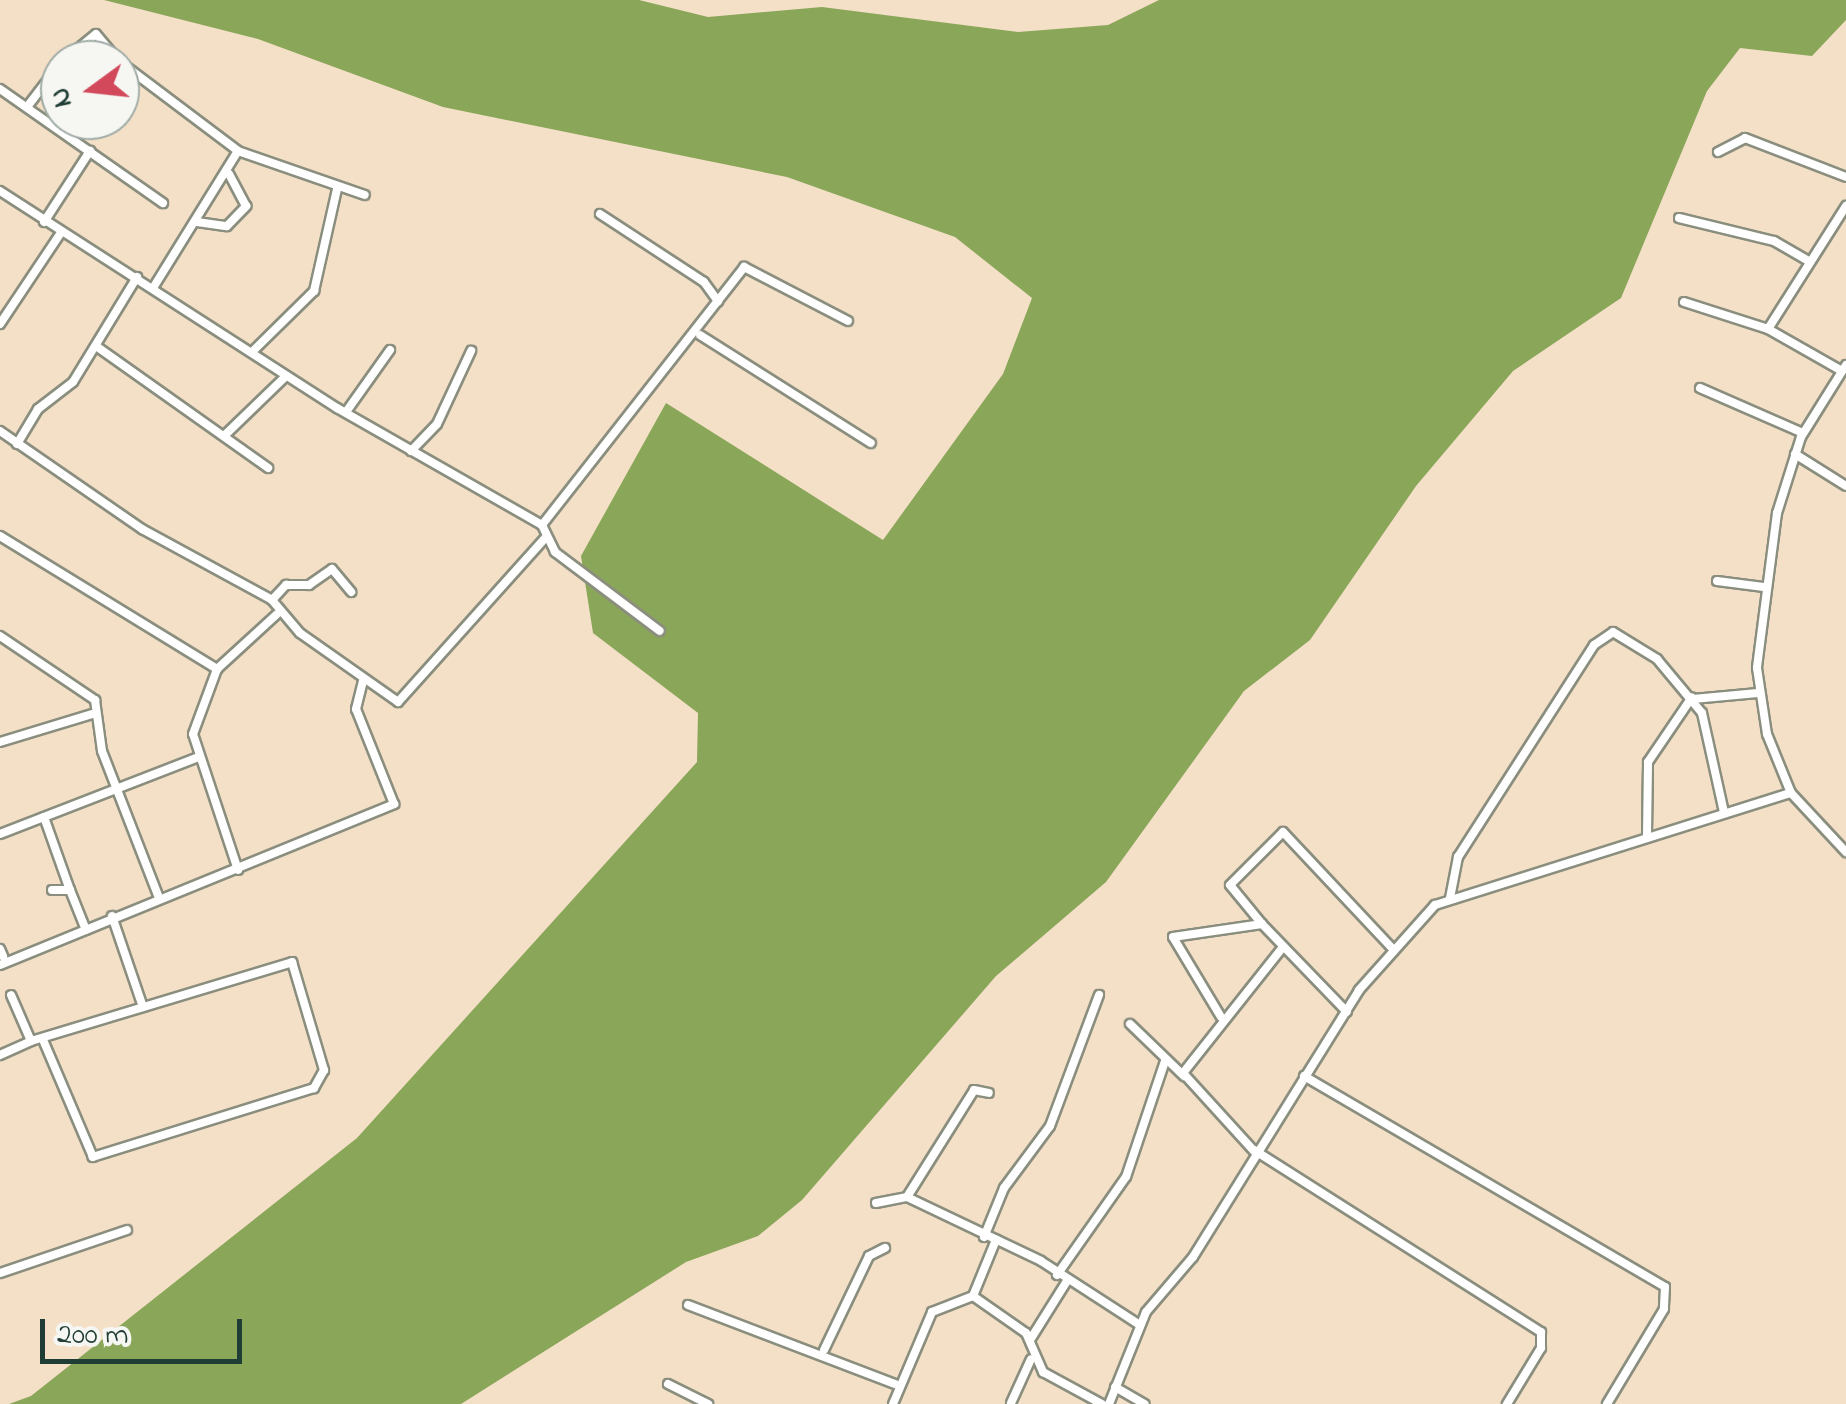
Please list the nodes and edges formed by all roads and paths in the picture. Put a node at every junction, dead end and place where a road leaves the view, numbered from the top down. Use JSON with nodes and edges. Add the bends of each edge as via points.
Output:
{"nodes":[{"id":1,"x":140,"y":77,"type":"edge"},
{"id":2,"x":0,"y":89,"type":"edge"},
{"id":3,"x":40,"y":89,"type":"edge"},
{"id":4,"x":26,"y":106,"type":"junction"},
{"id":5,"x":238,"y":150,"type":"junction"},
{"id":6,"x":90,"y":152,"type":"junction"},
{"id":7,"x":1718,"y":152,"type":"dead end"},
{"id":8,"x":229,"y":174,"type":"junction"},
{"id":9,"x":1846,"y":177,"type":"edge"},
{"id":10,"x":336,"y":189,"type":"junction"},
{"id":11,"x":0,"y":191,"type":"edge"},
{"id":12,"x":365,"y":195,"type":"dead end"},
{"id":13,"x":163,"y":203,"type":"dead end"},
{"id":14,"x":1846,"y":206,"type":"edge"},
{"id":15,"x":600,"y":214,"type":"dead end"},
{"id":16,"x":1679,"y":218,"type":"dead end"},
{"id":17,"x":44,"y":222,"type":"junction"},
{"id":18,"x":198,"y":222,"type":"junction"},
{"id":19,"x":60,"y":234,"type":"junction"},
{"id":20,"x":1808,"y":261,"type":"junction"},
{"id":21,"x":137,"y":277,"type":"junction"},
{"id":22,"x":153,"y":288,"type":"junction"},
{"id":23,"x":718,"y":301,"type":"junction"},
{"id":24,"x":1684,"y":302,"type":"dead end"},
{"id":25,"x":848,"y":321,"type":"dead end"},
{"id":26,"x":0,"y":324,"type":"edge"},
{"id":27,"x":1768,"y":329,"type":"junction"},
{"id":28,"x":700,"y":334,"type":"junction"},
{"id":29,"x":96,"y":346,"type":"junction"},
{"id":30,"x":390,"y":350,"type":"dead end"},
{"id":31,"x":471,"y":351,"type":"dead end"},
{"id":32,"x":253,"y":352,"type":"junction"},
{"id":33,"x":1843,"y":372,"type":"edge"},
{"id":34,"x":286,"y":376,"type":"junction"},
{"id":35,"x":1700,"y":388,"type":"dead end"},
{"id":36,"x":346,"y":412,"type":"junction"},
{"id":37,"x":0,"y":431,"type":"edge"},
{"id":38,"x":1803,"y":433,"type":"junction"},
{"id":39,"x":226,"y":434,"type":"junction"},
{"id":40,"x":17,"y":444,"type":"junction"},
{"id":41,"x":871,"y":444,"type":"dead end"},
{"id":42,"x":412,"y":452,"type":"junction"},
{"id":43,"x":1795,"y":454,"type":"junction"},
{"id":44,"x":268,"y":468,"type":"dead end"},
{"id":45,"x":1846,"y":486,"type":"edge"},
{"id":46,"x":542,"y":526,"type":"junction"},
{"id":47,"x":0,"y":536,"type":"edge"},
{"id":48,"x":545,"y":538,"type":"junction"},
{"id":49,"x":1717,"y":581,"type":"dead end"},
{"id":50,"x":1764,"y":587,"type":"junction"},
{"id":51,"x":351,"y":592,"type":"dead end"},
{"id":52,"x":272,"y":600,"type":"junction"},
{"id":53,"x":277,"y":614,"type":"junction"},
{"id":54,"x":660,"y":631,"type":"dead end"},
{"id":55,"x":0,"y":636,"type":"edge"},
{"id":56,"x":217,"y":669,"type":"junction"},
{"id":57,"x":363,"y":680,"type":"junction"},
{"id":58,"x":1758,"y":693,"type":"junction"},
{"id":59,"x":1692,"y":698,"type":"junction"},
{"id":60,"x":92,"y":714,"type":"junction"},
{"id":61,"x":0,"y":742,"type":"edge"},
{"id":62,"x":199,"y":758,"type":"junction"},
{"id":63,"x":116,"y":790,"type":"junction"},
{"id":64,"x":1791,"y":793,"type":"junction"},
{"id":65,"x":1724,"y":812,"type":"junction"},
{"id":66,"x":44,"y":817,"type":"junction"},
{"id":67,"x":0,"y":834,"type":"edge"},
{"id":68,"x":1647,"y":835,"type":"junction"},
{"id":69,"x":1846,"y":852,"type":"edge"},
{"id":70,"x":238,"y":870,"type":"junction"},
{"id":71,"x":52,"y":890,"type":"dead end"},
{"id":72,"x":70,"y":890,"type":"junction"},
{"id":73,"x":159,"y":898,"type":"junction"},
{"id":74,"x":1450,"y":898,"type":"junction"},
{"id":75,"x":112,"y":916,"type":"junction"},
{"id":76,"x":1262,"y":924,"type":"junction"},
{"id":77,"x":86,"y":930,"type":"junction"},
{"id":78,"x":50,"y":942,"type":"junction"},
{"id":79,"x":1282,"y":948,"type":"junction"},
{"id":80,"x":1394,"y":949,"type":"junction"},
{"id":81,"x":1,"y":956,"type":"edge"},
{"id":82,"x":45,"y":956,"type":"dead end"},
{"id":83,"x":11,"y":995,"type":"dead end"},
{"id":84,"x":1098,"y":995,"type":"dead end"},
{"id":85,"x":143,"y":1008,"type":"junction"},
{"id":86,"x":1347,"y":1012,"type":"junction"},
{"id":87,"x":1221,"y":1017,"type":"junction"},
{"id":88,"x":1130,"y":1024,"type":"dead end"},
{"id":89,"x":32,"y":1042,"type":"junction"},
{"id":90,"x":44,"y":1042,"type":"junction"},
{"id":91,"x":0,"y":1056,"type":"edge"},
{"id":92,"x":1165,"y":1061,"type":"junction"},
{"id":93,"x":1310,"y":1062,"type":"junction"},
{"id":94,"x":1184,"y":1076,"type":"junction"},
{"id":95,"x":1316,"y":1076,"type":"junction"},
{"id":96,"x":1300,"y":1078,"type":"junction"},
{"id":97,"x":989,"y":1092,"type":"dead end"},
{"id":98,"x":1254,"y":1151,"type":"junction"},
{"id":99,"x":907,"y":1197,"type":"junction"},
{"id":100,"x":876,"y":1203,"type":"dead end"},
{"id":101,"x":127,"y":1230,"type":"dead end"},
{"id":102,"x":984,"y":1237,"type":"junction"},
{"id":103,"x":996,"y":1240,"type":"junction"},
{"id":104,"x":886,"y":1248,"type":"dead end"},
{"id":105,"x":0,"y":1273,"type":"edge"},
{"id":106,"x":1058,"y":1274,"type":"junction"},
{"id":107,"x":1067,"y":1281,"type":"junction"},
{"id":108,"x":972,"y":1296,"type":"junction"},
{"id":109,"x":688,"y":1305,"type":"dead end"},
{"id":110,"x":1140,"y":1325,"type":"junction"},
{"id":111,"x":1030,"y":1340,"type":"junction"},
{"id":112,"x":824,"y":1350,"type":"junction"},
{"id":113,"x":1031,"y":1359,"type":"junction"},
{"id":114,"x":668,"y":1384,"type":"dead end"},
{"id":115,"x":898,"y":1385,"type":"junction"},
{"id":116,"x":1115,"y":1387,"type":"junction"},
{"id":117,"x":1010,"y":1403,"type":"edge"},
{"id":118,"x":708,"y":1404,"type":"edge"},
{"id":119,"x":893,"y":1404,"type":"edge"},
{"id":120,"x":1102,"y":1404,"type":"edge"},
{"id":121,"x":1109,"y":1404,"type":"edge"},
{"id":122,"x":1145,"y":1404,"type":"edge"},
{"id":123,"x":1507,"y":1404,"type":"edge"},
{"id":124,"x":1606,"y":1404,"type":"edge"}],
"edges":[{"from":1,"to":5,"type":"street"},
{"from":2,"to":4,"type":"street"},
{"from":3,"to":4,"type":"street"},
{"from":4,"to":6,"type":"street"},
{"from":5,"to":8,"type":"street"},
{"from":5,"to":10,"type":"street","via":[[258,150],[288,174]]},
{"from":6,"to":13,"type":"street"},
{"from":6,"to":17,"type":"street"},
{"from":7,"to":9,"type":"street","via":[[1745,138]]},
{"from":8,"to":18,"type":"street"},
{"from":8,"to":18,"type":"street","via":[[246,206],[227,226]]},
{"from":10,"to":12,"type":"street"},
{"from":10,"to":32,"type":"street","via":[[314,291]]},
{"from":11,"to":17,"type":"street"},
{"from":14,"to":20,"type":"street"},
{"from":15,"to":23,"type":"street","via":[[704,282]]},
{"from":16,"to":20,"type":"street","via":[[1774,241]]},
{"from":17,"to":19,"type":"street"},
{"from":18,"to":22,"type":"street"},
{"from":19,"to":21,"type":"street"},
{"from":19,"to":26,"type":"street"},
{"from":20,"to":27,"type":"street"},
{"from":21,"to":22,"type":"street"},
{"from":21,"to":29,"type":"street"},
{"from":22,"to":32,"type":"street"},
{"from":23,"to":25,"type":"street","via":[[754,266]]},
{"from":23,"to":28,"type":"street"},
{"from":24,"to":27,"type":"street"},
{"from":27,"to":33,"type":"street"},
{"from":28,"to":41,"type":"street"},
{"from":28,"to":46,"type":"street"},
{"from":29,"to":39,"type":"street"},
{"from":29,"to":40,"type":"street"},
{"from":30,"to":36,"type":"street"},
{"from":31,"to":42,"type":"street","via":[[438,424]]},
{"from":32,"to":34,"type":"street"},
{"from":33,"to":38,"type":"street"},
{"from":34,"to":36,"type":"street"},
{"from":34,"to":39,"type":"street"},
{"from":35,"to":38,"type":"street"},
{"from":36,"to":42,"type":"street"},
{"from":37,"to":40,"type":"street"},
{"from":38,"to":43,"type":"street"},
{"from":39,"to":44,"type":"street"},
{"from":40,"to":52,"type":"street","via":[[142,530]]},
{"from":42,"to":46,"type":"street"},
{"from":43,"to":45,"type":"street"},
{"from":43,"to":50,"type":"street"},
{"from":46,"to":48,"type":"street"},
{"from":47,"to":56,"type":"street"},
{"from":48,"to":54,"type":"street"},
{"from":48,"to":57,"type":"street","via":[[406,699]]},
{"from":49,"to":50,"type":"street"},
{"from":50,"to":58,"type":"street"},
{"from":51,"to":52,"type":"street","via":[[332,569],[309,585],[286,584]]},
{"from":52,"to":53,"type":"street"},
{"from":53,"to":56,"type":"street"},
{"from":53,"to":57,"type":"street"},
{"from":55,"to":60,"type":"street","via":[[80,685],[95,700]]},
{"from":56,"to":62,"type":"street","via":[[193,734]]},
{"from":57,"to":70,"type":"street","via":[[356,709],[394,804]]},
{"from":58,"to":59,"type":"street"},
{"from":58,"to":64,"type":"street"},
{"from":59,"to":65,"type":"street"},
{"from":59,"to":68,"type":"street","via":[[1648,762]]},
{"from":59,"to":74,"type":"street","via":[[1620,634],[1600,640],[1458,857]]},
{"from":60,"to":61,"type":"street"},
{"from":60,"to":63,"type":"street"},
{"from":62,"to":63,"type":"street"},
{"from":62,"to":70,"type":"street"},
{"from":63,"to":66,"type":"street"},
{"from":63,"to":73,"type":"street"},
{"from":64,"to":65,"type":"street"},
{"from":64,"to":69,"type":"street"},
{"from":65,"to":68,"type":"street"},
{"from":66,"to":67,"type":"street"},
{"from":66,"to":72,"type":"street"},
{"from":68,"to":74,"type":"street"},
{"from":70,"to":73,"type":"street"},
{"from":71,"to":72,"type":"street"},
{"from":72,"to":77,"type":"street"},
{"from":73,"to":75,"type":"street"},
{"from":74,"to":80,"type":"street"},
{"from":75,"to":77,"type":"street"},
{"from":75,"to":85,"type":"street"},
{"from":76,"to":79,"type":"street"},
{"from":76,"to":80,"type":"street","via":[[1230,886],[1284,832]]},
{"from":76,"to":87,"type":"street","via":[[1170,943]]},
{"from":77,"to":78,"type":"street"},
{"from":78,"to":81,"type":"street"},
{"from":78,"to":82,"type":"street"},
{"from":79,"to":86,"type":"street"},
{"from":79,"to":87,"type":"street"},
{"from":80,"to":86,"type":"street"},
{"from":83,"to":89,"type":"street"},
{"from":84,"to":102,"type":"street","via":[[1046,1134],[1004,1188]]},
{"from":85,"to":90,"type":"street"},
{"from":85,"to":90,"type":"street","via":[[292,962],[324,1070],[314,1088],[93,1157]]},
{"from":86,"to":93,"type":"street"},
{"from":87,"to":94,"type":"street"},
{"from":88,"to":92,"type":"street"},
{"from":89,"to":90,"type":"street"},
{"from":89,"to":91,"type":"street"},
{"from":92,"to":94,"type":"street"},
{"from":92,"to":106,"type":"street","via":[[1126,1176]]},
{"from":93,"to":95,"type":"street"},
{"from":93,"to":96,"type":"street"},
{"from":94,"to":98,"type":"street"},
{"from":95,"to":96,"type":"street"},
{"from":95,"to":124,"type":"street","via":[[1665,1287],[1664,1309]]},
{"from":96,"to":98,"type":"street"},
{"from":97,"to":99,"type":"street","via":[[974,1090]]},
{"from":98,"to":110,"type":"street"},
{"from":98,"to":123,"type":"street","via":[[1541,1332],[1542,1348]]},
{"from":99,"to":100,"type":"street"},
{"from":99,"to":102,"type":"street"},
{"from":101,"to":105,"type":"street"},
{"from":102,"to":103,"type":"street"},
{"from":103,"to":106,"type":"street"},
{"from":103,"to":108,"type":"street"},
{"from":104,"to":112,"type":"street","via":[[870,1256]]},
{"from":106,"to":107,"type":"street"},
{"from":107,"to":110,"type":"street"},
{"from":107,"to":111,"type":"street"},
{"from":108,"to":111,"type":"street"},
{"from":108,"to":115,"type":"street","via":[[932,1312]]},
{"from":109,"to":112,"type":"street"},
{"from":110,"to":116,"type":"street"},
{"from":111,"to":113,"type":"street"},
{"from":112,"to":115,"type":"street"},
{"from":113,"to":117,"type":"street"},
{"from":113,"to":120,"type":"street"},
{"from":114,"to":118,"type":"street"},
{"from":115,"to":119,"type":"street"},
{"from":116,"to":121,"type":"street"},
{"from":116,"to":122,"type":"street"}]}
